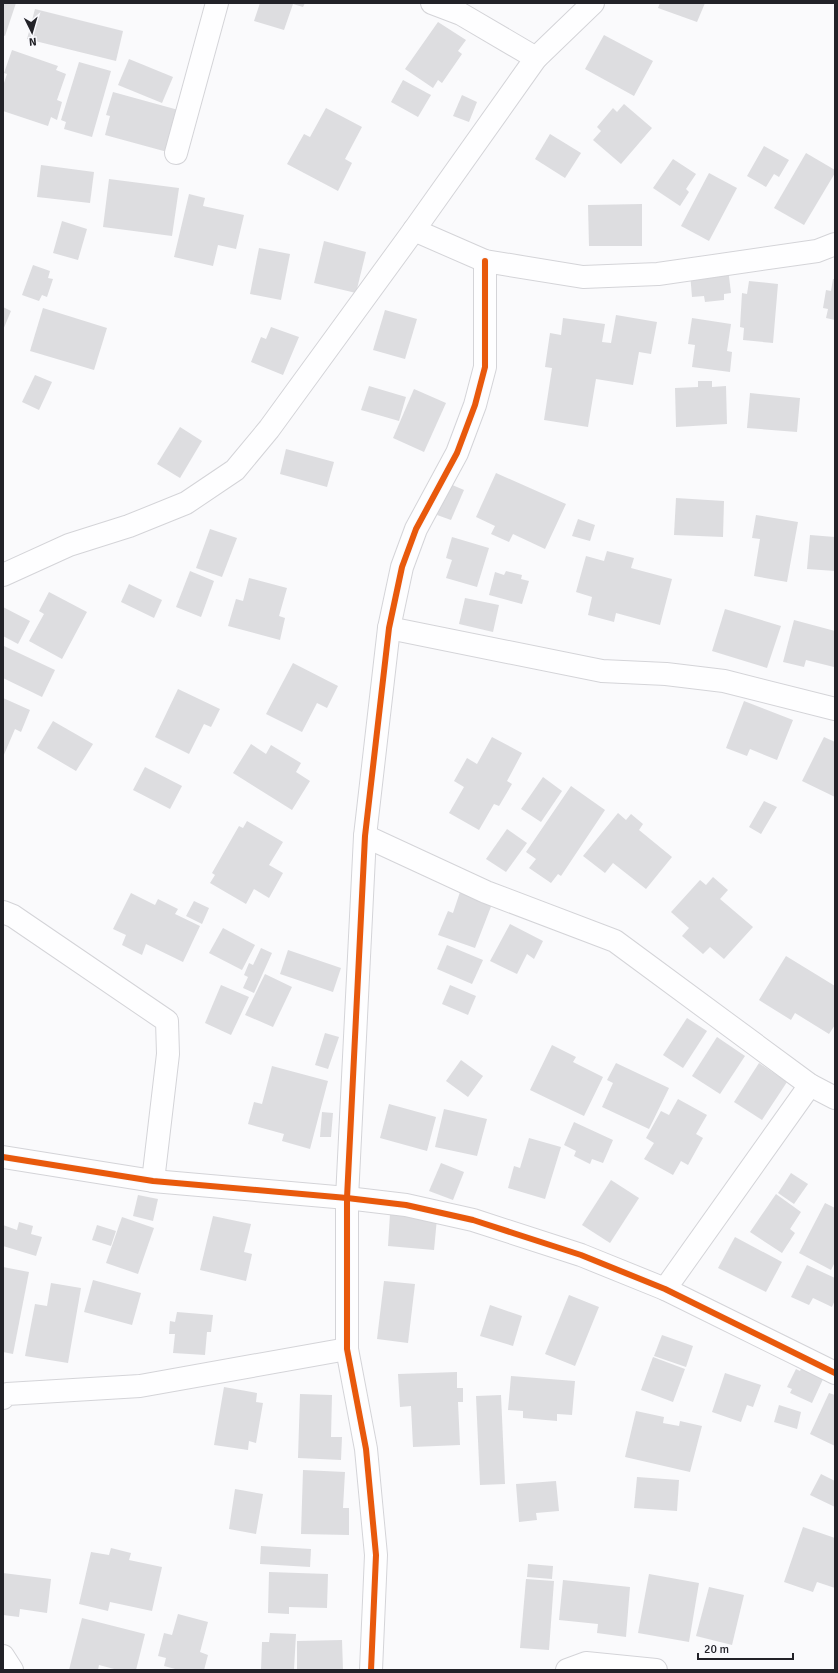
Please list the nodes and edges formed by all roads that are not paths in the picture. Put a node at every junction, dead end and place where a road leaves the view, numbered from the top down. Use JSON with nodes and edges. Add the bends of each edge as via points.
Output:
{"nodes":[{"id":1,"x":217,"y":3,"type":"edge"},
{"id":2,"x":432,"y":3,"type":"edge"},
{"id":3,"x":593,"y":3,"type":"edge"},
{"id":4,"x":536,"y":58,"type":"junction"},
{"id":5,"x":176,"y":153,"type":"dead end"},
{"id":6,"x":414,"y":230,"type":"junction"},
{"id":7,"x":835,"y":244,"type":"edge"},
{"id":8,"x":486,"y":261,"type":"junction"},
{"id":9,"x":3,"y":575,"type":"edge"},
{"id":10,"x":389,"y":628,"type":"junction"},
{"id":11,"x":835,"y":709,"type":"edge"},
{"id":12,"x":364,"y":836,"type":"junction"},
{"id":13,"x":3,"y":912,"type":"edge"},
{"id":14,"x":810,"y":1085,"type":"junction"},
{"id":15,"x":835,"y":1098,"type":"edge"},
{"id":16,"x":3,"y":1157,"type":"edge"},
{"id":17,"x":153,"y":1181,"type":"junction"},
{"id":18,"x":346,"y":1198,"type":"junction"},
{"id":19,"x":665,"y":1289,"type":"junction"},
{"id":20,"x":347,"y":1348,"type":"junction"},
{"id":21,"x":835,"y":1373,"type":"edge"},
{"id":22,"x":3,"y":1398,"type":"edge"},
{"id":23,"x":3,"y":1656,"type":"edge"},
{"id":24,"x":12,"y":1670,"type":"edge"},
{"id":25,"x":371,"y":1670,"type":"edge"},
{"id":26,"x":567,"y":1670,"type":"edge"},
{"id":27,"x":656,"y":1670,"type":"edge"}],
"edges":[{"from":1,"to":5,"type":"street"},
{"from":2,"to":4,"type":"street","via":[[461,14]]},
{"from":3,"to":4,"type":"street"},
{"from":4,"to":6,"type":"street"},
{"from":6,"to":8,"type":"street"},
{"from":6,"to":9,"type":"street","via":[[269,429],[235,470],[186,503],[129,526],[68,545]]},
{"from":7,"to":8,"type":"street","via":[[817,251],[658,274],[583,277]]},
{"from":8,"to":10,"type":"street","via":[[486,367],[457,454],[416,529],[402,567]]},
{"from":10,"to":11,"type":"street","via":[[602,671],[666,674],[724,681]]},
{"from":10,"to":12,"type":"street"},
{"from":12,"to":14,"type":"street","via":[[486,892],[615,941]]},
{"from":12,"to":18,"type":"street"},
{"from":13,"to":17,"type":"street","via":[[13,916],[167,1021],[168,1054]]},
{"from":14,"to":15,"type":"street"},
{"from":14,"to":19,"type":"street"},
{"from":16,"to":17,"type":"street"},
{"from":17,"to":18,"type":"street"},
{"from":18,"to":19,"type":"street","via":[[406,1204],[473,1220],[581,1255]]},
{"from":18,"to":20,"type":"street"},
{"from":19,"to":21,"type":"street"},
{"from":20,"to":22,"type":"street","via":[[140,1386],[7,1394]]},
{"from":20,"to":25,"type":"street","via":[[366,1448],[376,1555]]},
{"from":23,"to":24,"type":"street"},
{"from":26,"to":27,"type":"street","via":[[586,1663]]}]}
